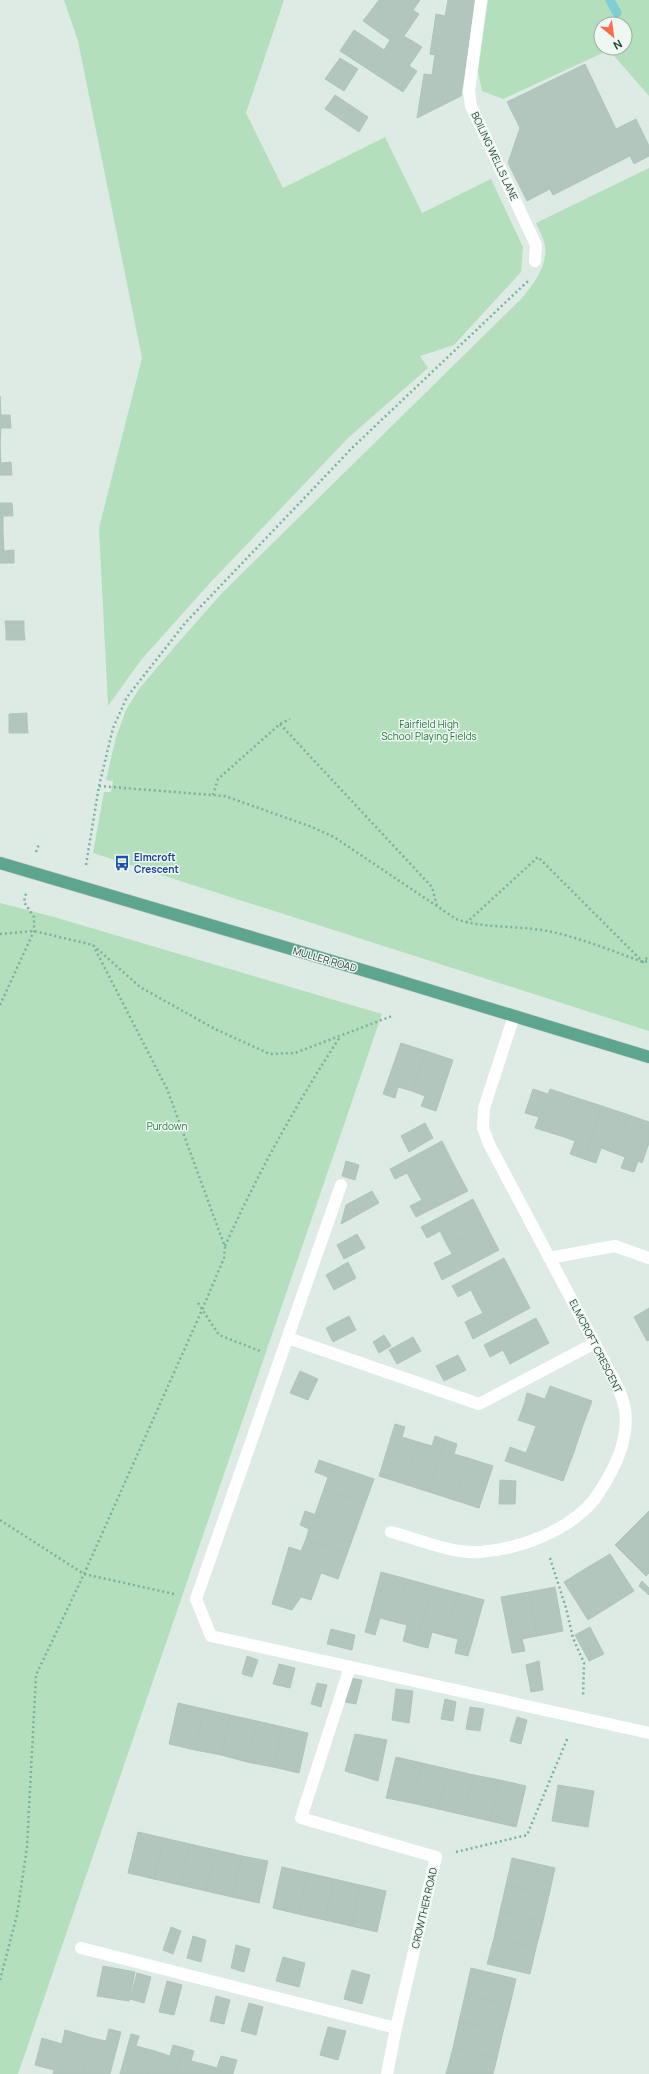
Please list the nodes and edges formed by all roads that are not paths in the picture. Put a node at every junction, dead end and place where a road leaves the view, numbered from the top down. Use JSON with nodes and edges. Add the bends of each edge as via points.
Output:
{"nodes":[{"id":1,"x":481,"y":0,"type":"edge"},
{"id":2,"x":535,"y":261,"type":"road end"},
{"id":3,"x":0,"y":863,"type":"edge"},
{"id":4,"x":514,"y":1016,"type":"junction"},
{"id":5,"x":649,"y":1057,"type":"edge"},
{"id":6,"x":341,"y":1185,"type":"dead end"},
{"id":7,"x":549,"y":1258,"type":"junction"},
{"id":8,"x":649,"y":1258,"type":"edge"},
{"id":9,"x":288,"y":1338,"type":"junction"},
{"id":10,"x":595,"y":1343,"type":"junction"},
{"id":11,"x":391,"y":1532,"type":"dead end"},
{"id":12,"x":350,"y":1667,"type":"junction"},
{"id":13,"x":649,"y":1733,"type":"edge"},
{"id":14,"x":81,"y":1948,"type":"dead end"},
{"id":15,"x":396,"y":2028,"type":"junction"},
{"id":16,"x":387,"y":2074,"type":"edge"}],
"edges":[{"from":1,"to":2,"type":"street","name":"BOILING WELLS LANE","via":[[469,91],[471,106],[536,245]]},
{"from":3,"to":4,"type":"main road","name":"MULLER ROAD"},
{"from":4,"to":5,"type":"main road","name":"MULLER ROAD"},
{"from":4,"to":7,"type":"street","name":"ELMCROFT CRESCENT","via":[[484,1108],[483,1128]]},
{"from":6,"to":9,"type":"street"},
{"from":7,"to":8,"type":"street","via":[[615,1246]]},
{"from":7,"to":10,"type":"street","name":"ELMCROFT CRESCENT"},
{"from":9,"to":10,"type":"street","via":[[479,1404]]},
{"from":9,"to":12,"type":"street","via":[[196,1599],[211,1636]]},
{"from":10,"to":11,"type":"street","name":"ELMCROFT CRESCENT","via":[[619,1389],[625,1410],[620,1454],[594,1500],[572,1519],[542,1536],[500,1549],[479,1552],[456,1550]]},
{"from":12,"to":13,"type":"street"},
{"from":12,"to":15,"type":"street","name":"CROWTHER ROAD","via":[[301,1818],[436,1857]]},
{"from":14,"to":15,"type":"street"},
{"from":15,"to":16,"type":"street","name":"CROWTHER ROAD"}]}
